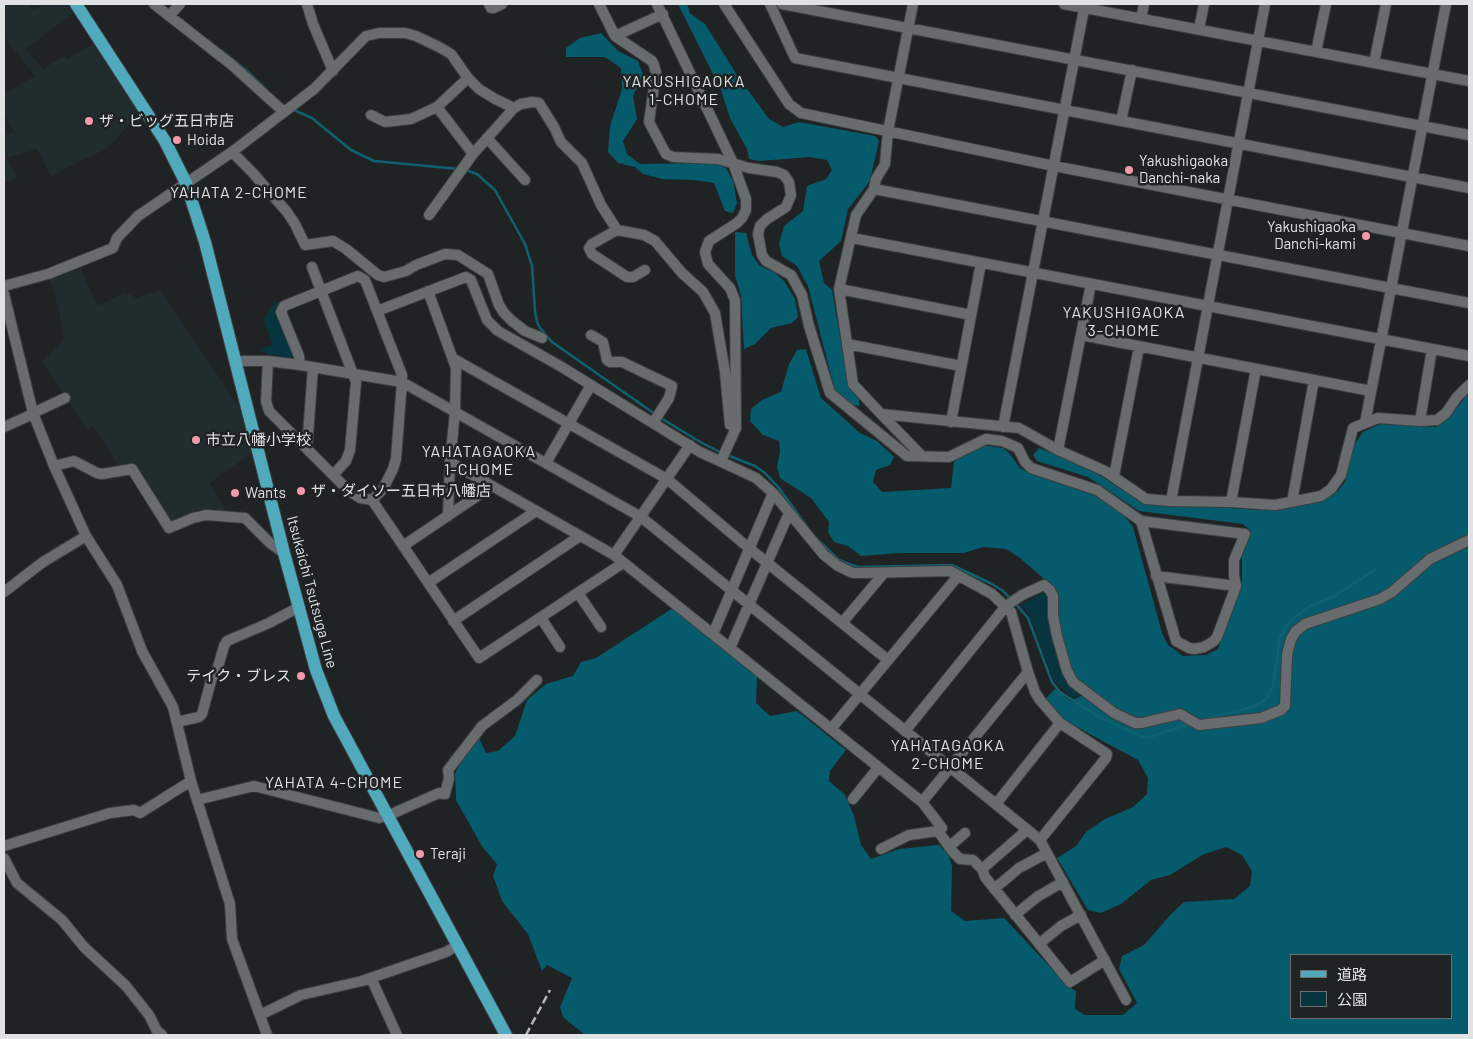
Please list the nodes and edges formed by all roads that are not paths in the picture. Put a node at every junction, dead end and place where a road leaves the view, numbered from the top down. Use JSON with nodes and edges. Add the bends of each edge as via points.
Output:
{"nodes":[{"id":1,"x":76,"y":4,"type":"edge"},
{"id":2,"x":154,"y":4,"type":"edge"},
{"id":3,"x":306,"y":4,"type":"edge"},
{"id":4,"x":489,"y":4,"type":"edge"},
{"id":5,"x":502,"y":4,"type":"edge"},
{"id":6,"x":599,"y":4,"type":"edge"},
{"id":7,"x":658,"y":4,"type":"edge"},
{"id":8,"x":724,"y":4,"type":"edge"},
{"id":9,"x":770,"y":4,"type":"edge"},
{"id":10,"x":782,"y":4,"type":"edge"},
{"id":11,"x":913,"y":4,"type":"edge"},
{"id":12,"x":1064,"y":4,"type":"edge"},
{"id":13,"x":1144,"y":4,"type":"edge"},
{"id":14,"x":1204,"y":4,"type":"edge"},
{"id":15,"x":1265,"y":4,"type":"edge"},
{"id":16,"x":1326,"y":4,"type":"edge"},
{"id":17,"x":1386,"y":4,"type":"edge"},
{"id":18,"x":1446,"y":4,"type":"edge"},
{"id":19,"x":1085,"y":6,"type":"edge"},
{"id":20,"x":173,"y":11,"type":"edge"},
{"id":21,"x":662,"y":14,"type":"junction"},
{"id":22,"x":1141,"y":19,"type":"junction"},
{"id":23,"x":908,"y":27,"type":"junction"},
{"id":24,"x":1199,"y":30,"type":"junction"},
{"id":25,"x":615,"y":36,"type":"junction"},
{"id":26,"x":1258,"y":41,"type":"junction"},
{"id":27,"x":1316,"y":52,"type":"junction"},
{"id":28,"x":1074,"y":59,"type":"junction"},
{"id":29,"x":1374,"y":63,"type":"junction"},
{"id":30,"x":1132,"y":70,"type":"junction"},
{"id":31,"x":333,"y":71,"type":"junction"},
{"id":32,"x":1432,"y":75,"type":"junction"},
{"id":33,"x":468,"y":78,"type":"junction"},
{"id":34,"x":898,"y":78,"type":"junction"},
{"id":35,"x":1469,"y":81,"type":"edge"},
{"id":36,"x":1248,"y":93,"type":"junction"},
{"id":37,"x":437,"y":107,"type":"junction"},
{"id":38,"x":514,"y":108,"type":"junction"},
{"id":39,"x":288,"y":110,"type":"junction"},
{"id":40,"x":1064,"y":111,"type":"junction"},
{"id":41,"x":371,"y":116,"type":"dead end"},
{"id":42,"x":1121,"y":121,"type":"junction"},
{"id":43,"x":1422,"y":126,"type":"junction"},
{"id":44,"x":888,"y":132,"type":"junction"},
{"id":45,"x":1469,"y":135,"type":"edge"},
{"id":46,"x":487,"y":138,"type":"junction"},
{"id":47,"x":1238,"y":144,"type":"junction"},
{"id":48,"x":232,"y":152,"type":"junction"},
{"id":49,"x":473,"y":154,"type":"junction"},
{"id":50,"x":733,"y":163,"type":"junction"},
{"id":51,"x":1054,"y":166,"type":"junction"},
{"id":52,"x":1412,"y":178,"type":"junction"},
{"id":53,"x":525,"y":180,"type":"dead end"},
{"id":54,"x":186,"y":182,"type":"junction"},
{"id":55,"x":1469,"y":188,"type":"edge"},
{"id":56,"x":874,"y":189,"type":"junction"},
{"id":57,"x":1228,"y":199,"type":"junction"},
{"id":58,"x":429,"y":215,"type":"dead end"},
{"id":59,"x":1043,"y":221,"type":"junction"},
{"id":60,"x":617,"y":230,"type":"junction"},
{"id":61,"x":1402,"y":233,"type":"junction"},
{"id":62,"x":852,"y":238,"type":"junction"},
{"id":63,"x":1469,"y":246,"type":"edge"},
{"id":64,"x":1217,"y":254,"type":"junction"},
{"id":65,"x":981,"y":263,"type":"junction"},
{"id":66,"x":312,"y":267,"type":"dead end"},
{"id":67,"x":645,"y":270,"type":"dead end"},
{"id":68,"x":1033,"y":273,"type":"junction"},
{"id":69,"x":358,"y":276,"type":"junction"},
{"id":70,"x":388,"y":277,"type":"junction"},
{"id":71,"x":1091,"y":284,"type":"junction"},
{"id":72,"x":4,"y":286,"type":"edge"},
{"id":73,"x":1392,"y":288,"type":"junction"},
{"id":74,"x":839,"y":289,"type":"junction"},
{"id":75,"x":428,"y":291,"type":"junction"},
{"id":76,"x":321,"y":292,"type":"junction"},
{"id":77,"x":4,"y":294,"type":"edge"},
{"id":78,"x":1469,"y":303,"type":"edge"},
{"id":79,"x":1207,"y":306,"type":"junction"},
{"id":80,"x":377,"y":311,"type":"junction"},
{"id":81,"x":972,"y":315,"type":"junction"},
{"id":82,"x":590,"y":335,"type":"dead end"},
{"id":83,"x":1081,"y":335,"type":"junction"},
{"id":84,"x":542,"y":338,"type":"dead end"},
{"id":85,"x":1382,"y":340,"type":"junction"},
{"id":86,"x":847,"y":344,"type":"junction"},
{"id":87,"x":1138,"y":347,"type":"junction"},
{"id":88,"x":1432,"y":350,"type":"junction"},
{"id":89,"x":1469,"y":356,"type":"edge"},
{"id":90,"x":1197,"y":358,"type":"junction"},
{"id":91,"x":454,"y":359,"type":"junction"},
{"id":92,"x":235,"y":361,"type":"junction"},
{"id":93,"x":268,"y":361,"type":"junction"},
{"id":94,"x":300,"y":365,"type":"junction"},
{"id":95,"x":962,"y":366,"type":"junction"},
{"id":96,"x":313,"y":367,"type":"junction"},
{"id":97,"x":1256,"y":369,"type":"junction"},
{"id":98,"x":353,"y":374,"type":"junction"},
{"id":99,"x":1314,"y":380,"type":"junction"},
{"id":100,"x":402,"y":382,"type":"junction"},
{"id":101,"x":591,"y":385,"type":"junction"},
{"id":102,"x":1469,"y":385,"type":"edge"},
{"id":103,"x":1371,"y":391,"type":"junction"},
{"id":104,"x":65,"y":398,"type":"dead end"},
{"id":105,"x":455,"y":412,"type":"junction"},
{"id":106,"x":33,"y":413,"type":"junction"},
{"id":107,"x":881,"y":414,"type":"junction"},
{"id":108,"x":656,"y":418,"type":"junction"},
{"id":109,"x":1420,"y":421,"type":"junction"},
{"id":110,"x":951,"y":422,"type":"junction"},
{"id":111,"x":568,"y":423,"type":"junction"},
{"id":112,"x":1365,"y":423,"type":"junction"},
{"id":113,"x":4,"y":427,"type":"edge"},
{"id":114,"x":1003,"y":427,"type":"junction"},
{"id":115,"x":732,"y":436,"type":"junction"},
{"id":116,"x":690,"y":445,"type":"junction"},
{"id":117,"x":306,"y":449,"type":"junction"},
{"id":118,"x":1058,"y":450,"type":"junction"},
{"id":119,"x":723,"y":456,"type":"junction"},
{"id":120,"x":922,"y":456,"type":"junction"},
{"id":121,"x":450,"y":462,"type":"junction"},
{"id":122,"x":546,"y":463,"type":"junction"},
{"id":123,"x":54,"y":466,"type":"junction"},
{"id":124,"x":333,"y":475,"type":"junction"},
{"id":125,"x":1114,"y":476,"type":"junction"},
{"id":126,"x":667,"y":479,"type":"junction"},
{"id":127,"x":492,"y":486,"type":"junction"},
{"id":128,"x":773,"y":493,"type":"junction"},
{"id":129,"x":372,"y":500,"type":"junction"},
{"id":130,"x":1170,"y":502,"type":"junction"},
{"id":131,"x":1231,"y":502,"type":"junction"},
{"id":132,"x":1292,"y":502,"type":"junction"},
{"id":133,"x":536,"y":511,"type":"junction"},
{"id":134,"x":789,"y":513,"type":"junction"},
{"id":135,"x":448,"y":516,"type":"junction"},
{"id":136,"x":641,"y":517,"type":"junction"},
{"id":137,"x":1141,"y":521,"type":"junction"},
{"id":138,"x":86,"y":536,"type":"junction"},
{"id":139,"x":580,"y":536,"type":"junction"},
{"id":140,"x":1469,"y":540,"type":"edge"},
{"id":141,"x":403,"y":546,"type":"junction"},
{"id":142,"x":750,"y":548,"type":"junction"},
{"id":143,"x":284,"y":553,"type":"junction"},
{"id":144,"x":614,"y":555,"type":"junction"},
{"id":145,"x":767,"y":562,"type":"junction"},
{"id":146,"x":623,"y":563,"type":"junction"},
{"id":147,"x":884,"y":573,"type":"junction"},
{"id":148,"x":958,"y":576,"type":"junction"},
{"id":149,"x":1156,"y":576,"type":"junction"},
{"id":150,"x":428,"y":583,"type":"junction"},
{"id":151,"x":1236,"y":586,"type":"junction"},
{"id":152,"x":730,"y":590,"type":"junction"},
{"id":153,"x":4,"y":592,"type":"edge"},
{"id":154,"x":578,"y":592,"type":"junction"},
{"id":155,"x":749,"y":606,"type":"junction"},
{"id":156,"x":1006,"y":606,"type":"junction"},
{"id":157,"x":299,"y":607,"type":"junction"},
{"id":158,"x":540,"y":618,"type":"junction"},
{"id":159,"x":453,"y":621,"type":"junction"},
{"id":160,"x":842,"y":623,"type":"junction"},
{"id":161,"x":601,"y":627,"type":"dead end"},
{"id":162,"x":713,"y":634,"type":"junction"},
{"id":163,"x":560,"y":647,"type":"dead end"},
{"id":164,"x":730,"y":648,"type":"junction"},
{"id":165,"x":888,"y":660,"type":"junction"},
{"id":166,"x":1028,"y":672,"type":"junction"},
{"id":167,"x":537,"y":680,"type":"dead end"},
{"id":168,"x":860,"y":695,"type":"junction"},
{"id":169,"x":176,"y":722,"type":"junction"},
{"id":170,"x":1060,"y":723,"type":"junction"},
{"id":171,"x":831,"y":729,"type":"junction"},
{"id":172,"x":905,"y":731,"type":"junction"},
{"id":173,"x":878,"y":768,"type":"junction"},
{"id":174,"x":950,"y":768,"type":"junction"},
{"id":175,"x":191,"y":781,"type":"junction"},
{"id":176,"x":853,"y":799,"type":"dead end"},
{"id":177,"x":197,"y":800,"type":"junction"},
{"id":178,"x":922,"y":802,"type":"junction"},
{"id":179,"x":996,"y":804,"type":"junction"},
{"id":180,"x":387,"y":816,"type":"junction"},
{"id":181,"x":1027,"y":830,"type":"junction"},
{"id":182,"x":938,"y":831,"type":"junction"},
{"id":183,"x":965,"y":834,"type":"dead end"},
{"id":184,"x":1040,"y":840,"type":"junction"},
{"id":185,"x":4,"y":846,"type":"edge"},
{"id":186,"x":949,"y":847,"type":"junction"},
{"id":187,"x":881,"y":849,"type":"dead end"},
{"id":188,"x":1046,"y":853,"type":"junction"},
{"id":189,"x":4,"y":858,"type":"edge"},
{"id":190,"x":982,"y":869,"type":"junction"},
{"id":191,"x":1063,"y":882,"type":"junction"},
{"id":192,"x":994,"y":889,"type":"junction"},
{"id":193,"x":1015,"y":915,"type":"junction"},
{"id":194,"x":1081,"y":915,"type":"junction"},
{"id":195,"x":1039,"y":944,"type":"junction"},
{"id":196,"x":458,"y":945,"type":"junction"},
{"id":197,"x":1104,"y":960,"type":"junction"},
{"id":198,"x":371,"y":978,"type":"junction"},
{"id":199,"x":1126,"y":1000,"type":"dead end"},
{"id":200,"x":260,"y":1015,"type":"junction"},
{"id":201,"x":162,"y":1035,"type":"edge"},
{"id":202,"x":267,"y":1035,"type":"edge"},
{"id":203,"x":397,"y":1035,"type":"edge"},
{"id":204,"x":506,"y":1035,"type":"edge"}],
"edges":[{"from":1,"to":54,"type":"main road","name":"Itsukaichi Tsutsuga Line","via":[[165,141]]},
{"from":2,"to":20,"type":"street"},
{"from":3,"to":31,"type":"street"},
{"from":4,"to":5,"type":"street","via":[[491,8]]},
{"from":6,"to":25,"type":"street"},
{"from":7,"to":21,"type":"street"},
{"from":8,"to":44,"type":"street","via":[[789,104],[801,113]]},
{"from":9,"to":34,"type":"street","via":[[795,58]]},
{"from":10,"to":23,"type":"street"},
{"from":11,"to":23,"type":"street"},
{"from":12,"to":19,"type":"street"},
{"from":13,"to":22,"type":"street"},
{"from":14,"to":24,"type":"street"},
{"from":15,"to":26,"type":"street"},
{"from":16,"to":27,"type":"street"},
{"from":17,"to":29,"type":"street"},
{"from":18,"to":32,"type":"street"},
{"from":19,"to":22,"type":"street"},
{"from":19,"to":28,"type":"street"},
{"from":20,"to":39,"type":"street"},
{"from":21,"to":25,"type":"street"},
{"from":21,"to":50,"type":"street"},
{"from":22,"to":24,"type":"street"},
{"from":23,"to":28,"type":"street"},
{"from":23,"to":34,"type":"street"},
{"from":24,"to":26,"type":"street"},
{"from":25,"to":50,"type":"street","via":[[654,65],[656,73],[649,122],[666,154],[673,158],[718,159]]},
{"from":26,"to":27,"type":"street"},
{"from":26,"to":36,"type":"street"},
{"from":27,"to":29,"type":"street"},
{"from":28,"to":30,"type":"street"},
{"from":28,"to":40,"type":"street"},
{"from":29,"to":32,"type":"street"},
{"from":30,"to":36,"type":"street"},
{"from":30,"to":42,"type":"street"},
{"from":31,"to":33,"type":"street","via":[[366,36],[400,32],[416,36],[451,54]]},
{"from":31,"to":39,"type":"street"},
{"from":32,"to":35,"type":"street"},
{"from":32,"to":43,"type":"street"},
{"from":33,"to":37,"type":"street"},
{"from":33,"to":38,"type":"street","via":[[489,96]]},
{"from":34,"to":40,"type":"street"},
{"from":34,"to":44,"type":"street"},
{"from":36,"to":43,"type":"street"},
{"from":36,"to":47,"type":"street"},
{"from":37,"to":41,"type":"street","via":[[397,122]]},
{"from":37,"to":49,"type":"street"},
{"from":38,"to":46,"type":"street"},
{"from":38,"to":60,"type":"street","via":[[528,102],[539,103],[561,142],[582,163],[601,206]]},
{"from":39,"to":48,"type":"street"},
{"from":40,"to":42,"type":"street"},
{"from":40,"to":51,"type":"street"},
{"from":42,"to":47,"type":"street"},
{"from":43,"to":45,"type":"street"},
{"from":43,"to":52,"type":"street"},
{"from":44,"to":51,"type":"street"},
{"from":44,"to":56,"type":"street","via":[[885,164]]},
{"from":46,"to":49,"type":"street"},
{"from":46,"to":53,"type":"street"},
{"from":47,"to":52,"type":"street"},
{"from":47,"to":57,"type":"street"},
{"from":48,"to":54,"type":"street"},
{"from":48,"to":70,"type":"street","via":[[287,212],[305,245],[333,241],[381,277]]},
{"from":49,"to":58,"type":"street"},
{"from":50,"to":115,"type":"street","via":[[746,199],[746,210],[737,223],[709,241],[704,252],[708,264],[730,288],[735,300],[736,428]]},
{"from":50,"to":120,"type":"street","via":[[777,172],[789,182],[791,195],[788,203],[762,223],[758,236],[763,257],[791,275],[802,295],[830,393],[907,456]]},
{"from":51,"to":57,"type":"street"},
{"from":51,"to":59,"type":"street"},
{"from":52,"to":55,"type":"street"},
{"from":52,"to":61,"type":"street"},
{"from":54,"to":72,"type":"street","via":[[138,216],[120,234],[113,248],[48,274]]},
{"from":54,"to":92,"type":"main road","name":"Itsukaichi Tsutsuga Line"},
{"from":56,"to":59,"type":"street"},
{"from":56,"to":62,"type":"street","via":[[858,211]]},
{"from":57,"to":61,"type":"street"},
{"from":57,"to":64,"type":"street"},
{"from":59,"to":64,"type":"street"},
{"from":59,"to":68,"type":"street"},
{"from":60,"to":67,"type":"street","via":[[592,244],[590,252],[627,277]]},
{"from":60,"to":115,"type":"street","via":[[650,237],[703,292],[715,313]]},
{"from":61,"to":63,"type":"street"},
{"from":61,"to":73,"type":"street"},
{"from":62,"to":65,"type":"street"},
{"from":62,"to":74,"type":"street"},
{"from":64,"to":73,"type":"street"},
{"from":64,"to":79,"type":"street"},
{"from":65,"to":68,"type":"street"},
{"from":65,"to":81,"type":"street"},
{"from":66,"to":76,"type":"street"},
{"from":68,"to":71,"type":"street"},
{"from":68,"to":114,"type":"street"},
{"from":69,"to":70,"type":"street","via":[[363,271],[377,281]]},
{"from":69,"to":76,"type":"street"},
{"from":69,"to":80,"type":"street","via":[[365,280]]},
{"from":70,"to":84,"type":"street","via":[[445,254],[458,255],[488,274],[499,304],[512,321]]},
{"from":71,"to":79,"type":"street"},
{"from":71,"to":83,"type":"street"},
{"from":73,"to":78,"type":"street"},
{"from":73,"to":85,"type":"street"},
{"from":74,"to":81,"type":"street"},
{"from":74,"to":86,"type":"street"},
{"from":75,"to":80,"type":"street"},
{"from":75,"to":91,"type":"street"},
{"from":75,"to":101,"type":"street","via":[[466,277],[471,280],[491,325],[504,336]]},
{"from":76,"to":94,"type":"street","via":[[284,306],[281,312]]},
{"from":76,"to":98,"type":"street"},
{"from":77,"to":106,"type":"street"},
{"from":79,"to":85,"type":"street"},
{"from":79,"to":90,"type":"street"},
{"from":80,"to":100,"type":"street"},
{"from":81,"to":95,"type":"street"},
{"from":82,"to":108,"type":"street","via":[[603,342],[606,360],[622,362],[672,386],[669,398]]},
{"from":83,"to":87,"type":"street"},
{"from":83,"to":118,"type":"street"},
{"from":85,"to":88,"type":"street"},
{"from":85,"to":103,"type":"street"},
{"from":86,"to":95,"type":"street"},
{"from":86,"to":107,"type":"street","via":[[853,384]]},
{"from":87,"to":90,"type":"street"},
{"from":87,"to":125,"type":"street"},
{"from":88,"to":89,"type":"street"},
{"from":88,"to":109,"type":"street"},
{"from":90,"to":97,"type":"street"},
{"from":90,"to":130,"type":"street"},
{"from":91,"to":105,"type":"street"},
{"from":91,"to":111,"type":"street"},
{"from":92,"to":93,"type":"street"},
{"from":92,"to":143,"type":"main road","name":"Itsukaichi Tsutsuga Line"},
{"from":93,"to":94,"type":"street"},
{"from":93,"to":117,"type":"street","via":[[267,406]]},
{"from":94,"to":96,"type":"street"},
{"from":95,"to":110,"type":"street"},
{"from":96,"to":98,"type":"street"},
{"from":96,"to":117,"type":"street"},
{"from":97,"to":99,"type":"street"},
{"from":97,"to":131,"type":"street"},
{"from":98,"to":100,"type":"street"},
{"from":98,"to":124,"type":"street","via":[[356,382],[350,450],[343,466]]},
{"from":99,"to":103,"type":"street"},
{"from":99,"to":132,"type":"street"},
{"from":100,"to":105,"type":"street"},
{"from":100,"to":129,"type":"street","via":[[396,459],[383,489]]},
{"from":101,"to":108,"type":"street"},
{"from":101,"to":111,"type":"street"},
{"from":102,"to":109,"type":"street","via":[[1442,418]]},
{"from":103,"to":112,"type":"street"},
{"from":104,"to":106,"type":"street"},
{"from":105,"to":121,"type":"street"},
{"from":105,"to":122,"type":"street"},
{"from":106,"to":113,"type":"street"},
{"from":106,"to":123,"type":"street"},
{"from":107,"to":110,"type":"street"},
{"from":107,"to":120,"type":"street"},
{"from":108,"to":116,"type":"street"},
{"from":109,"to":112,"type":"street","via":[[1378,418]]},
{"from":110,"to":114,"type":"street"},
{"from":111,"to":122,"type":"street"},
{"from":111,"to":126,"type":"street"},
{"from":112,"to":132,"type":"street","via":[[1353,428],[1341,475],[1335,485],[1321,496]]},
{"from":114,"to":118,"type":"street","via":[[1019,428]]},
{"from":115,"to":119,"type":"street"},
{"from":116,"to":119,"type":"street"},
{"from":116,"to":126,"type":"street"},
{"from":117,"to":124,"type":"street"},
{"from":118,"to":125,"type":"street"},
{"from":119,"to":128,"type":"street"},
{"from":120,"to":137,"type":"street","via":[[949,457],[986,439],[1002,441],[1018,448],[1032,468],[1097,490]]},
{"from":121,"to":127,"type":"street"},
{"from":121,"to":135,"type":"street"},
{"from":122,"to":136,"type":"street"},
{"from":123,"to":138,"type":"street"},
{"from":123,"to":143,"type":"street","via":[[74,461],[102,474],[132,469],[170,528],[206,515],[245,518]]},
{"from":124,"to":129,"type":"street","via":[[354,495]]},
{"from":125,"to":130,"type":"street","via":[[1146,499]]},
{"from":126,"to":136,"type":"street"},
{"from":126,"to":142,"type":"street"},
{"from":127,"to":133,"type":"street"},
{"from":127,"to":135,"type":"street"},
{"from":128,"to":134,"type":"street"},
{"from":128,"to":142,"type":"street"},
{"from":129,"to":141,"type":"street"},
{"from":130,"to":131,"type":"street"},
{"from":131,"to":132,"type":"street","via":[[1275,506]]},
{"from":133,"to":139,"type":"street"},
{"from":133,"to":150,"type":"street"},
{"from":134,"to":145,"type":"street"},
{"from":134,"to":147,"type":"street","via":[[824,555],[838,566],[853,573]]},
{"from":135,"to":141,"type":"street"},
{"from":136,"to":144,"type":"street"},
{"from":136,"to":152,"type":"street"},
{"from":137,"to":149,"type":"street"},
{"from":137,"to":151,"type":"street","via":[[1245,534],[1234,560]]},
{"from":138,"to":153,"type":"street","via":[[43,562]]},
{"from":138,"to":169,"type":"street","via":[[117,585],[142,651],[170,701]]},
{"from":139,"to":144,"type":"street"},
{"from":139,"to":159,"type":"street"},
{"from":140,"to":156,"type":"street","via":[[1430,559],[1380,599],[1305,624],[1296,631],[1287,654],[1285,706],[1261,718],[1199,725],[1180,714],[1135,723],[1114,713],[1074,682],[1057,636],[1050,590],[1044,585]]},
{"from":141,"to":150,"type":"street"},
{"from":142,"to":145,"type":"street"},
{"from":142,"to":152,"type":"street"},
{"from":143,"to":157,"type":"main road","name":"Itsukaichi Tsutsuga Line"},
{"from":144,"to":146,"type":"street"},
{"from":145,"to":155,"type":"street"},
{"from":145,"to":160,"type":"street"},
{"from":146,"to":154,"type":"street"},
{"from":146,"to":162,"type":"street"},
{"from":147,"to":148,"type":"street","via":[[950,571]]},
{"from":147,"to":160,"type":"street"},
{"from":148,"to":156,"type":"street","via":[[992,594]]},
{"from":148,"to":165,"type":"street"},
{"from":149,"to":151,"type":"street"},
{"from":149,"to":151,"type":"street","via":[[1176,641],[1194,649],[1204,647],[1217,637]]},
{"from":150,"to":159,"type":"street"},
{"from":152,"to":155,"type":"street"},
{"from":152,"to":162,"type":"street"},
{"from":154,"to":158,"type":"street"},
{"from":154,"to":161,"type":"street"},
{"from":155,"to":164,"type":"street"},
{"from":155,"to":168,"type":"street"},
{"from":156,"to":166,"type":"street","via":[[1011,612]]},
{"from":156,"to":172,"type":"street"},
{"from":157,"to":169,"type":"street","via":[[227,641],[211,680],[202,714]]},
{"from":157,"to":180,"type":"main road","name":"Itsukaichi Tsutsuga Line","via":[[316,670],[334,716]]},
{"from":158,"to":159,"type":"street","via":[[479,658]]},
{"from":158,"to":163,"type":"street"},
{"from":160,"to":165,"type":"street"},
{"from":162,"to":164,"type":"street"},
{"from":164,"to":171,"type":"street"},
{"from":165,"to":168,"type":"street"},
{"from":166,"to":170,"type":"street","via":[[1040,700]]},
{"from":166,"to":174,"type":"street"},
{"from":167,"to":180,"type":"street","via":[[517,700],[482,726],[448,770],[445,794],[439,793]]},
{"from":168,"to":171,"type":"street"},
{"from":168,"to":172,"type":"street"},
{"from":169,"to":175,"type":"street"},
{"from":170,"to":179,"type":"street"},
{"from":170,"to":184,"type":"street","via":[[1107,754]]},
{"from":171,"to":173,"type":"street"},
{"from":172,"to":174,"type":"street"},
{"from":173,"to":176,"type":"street"},
{"from":173,"to":178,"type":"street"},
{"from":174,"to":178,"type":"street"},
{"from":174,"to":179,"type":"street"},
{"from":175,"to":177,"type":"street"},
{"from":175,"to":185,"type":"street","via":[[140,813],[134,810],[110,813]]},
{"from":177,"to":180,"type":"street","via":[[254,786],[378,818]]},
{"from":177,"to":200,"type":"street","via":[[230,904],[232,939]]},
{"from":178,"to":182,"type":"street","via":[[942,828]]},
{"from":179,"to":181,"type":"street"},
{"from":180,"to":196,"type":"main road","name":"Itsukaichi Tsutsuga Line"},
{"from":181,"to":184,"type":"street"},
{"from":181,"to":190,"type":"street"},
{"from":182,"to":186,"type":"street"},
{"from":182,"to":187,"type":"street","via":[[909,835]]},
{"from":183,"to":186,"type":"street"},
{"from":184,"to":188,"type":"street"},
{"from":186,"to":190,"type":"street","via":[[959,858],[973,860]]},
{"from":188,"to":191,"type":"street"},
{"from":188,"to":192,"type":"street","via":[[1019,868]]},
{"from":189,"to":201,"type":"street","via":[[17,883],[62,920],[126,986]]},
{"from":190,"to":192,"type":"street"},
{"from":191,"to":193,"type":"street"},
{"from":191,"to":194,"type":"street"},
{"from":192,"to":193,"type":"street"},
{"from":193,"to":195,"type":"street"},
{"from":194,"to":195,"type":"street"},
{"from":194,"to":197,"type":"street"},
{"from":195,"to":197,"type":"street","via":[[1070,982]]},
{"from":196,"to":198,"type":"street"},
{"from":196,"to":204,"type":"main road","name":"Itsukaichi Tsutsuga Line"},
{"from":197,"to":199,"type":"street"},
{"from":198,"to":200,"type":"street","via":[[301,995]]},
{"from":198,"to":203,"type":"street"},
{"from":200,"to":202,"type":"street"}]}
